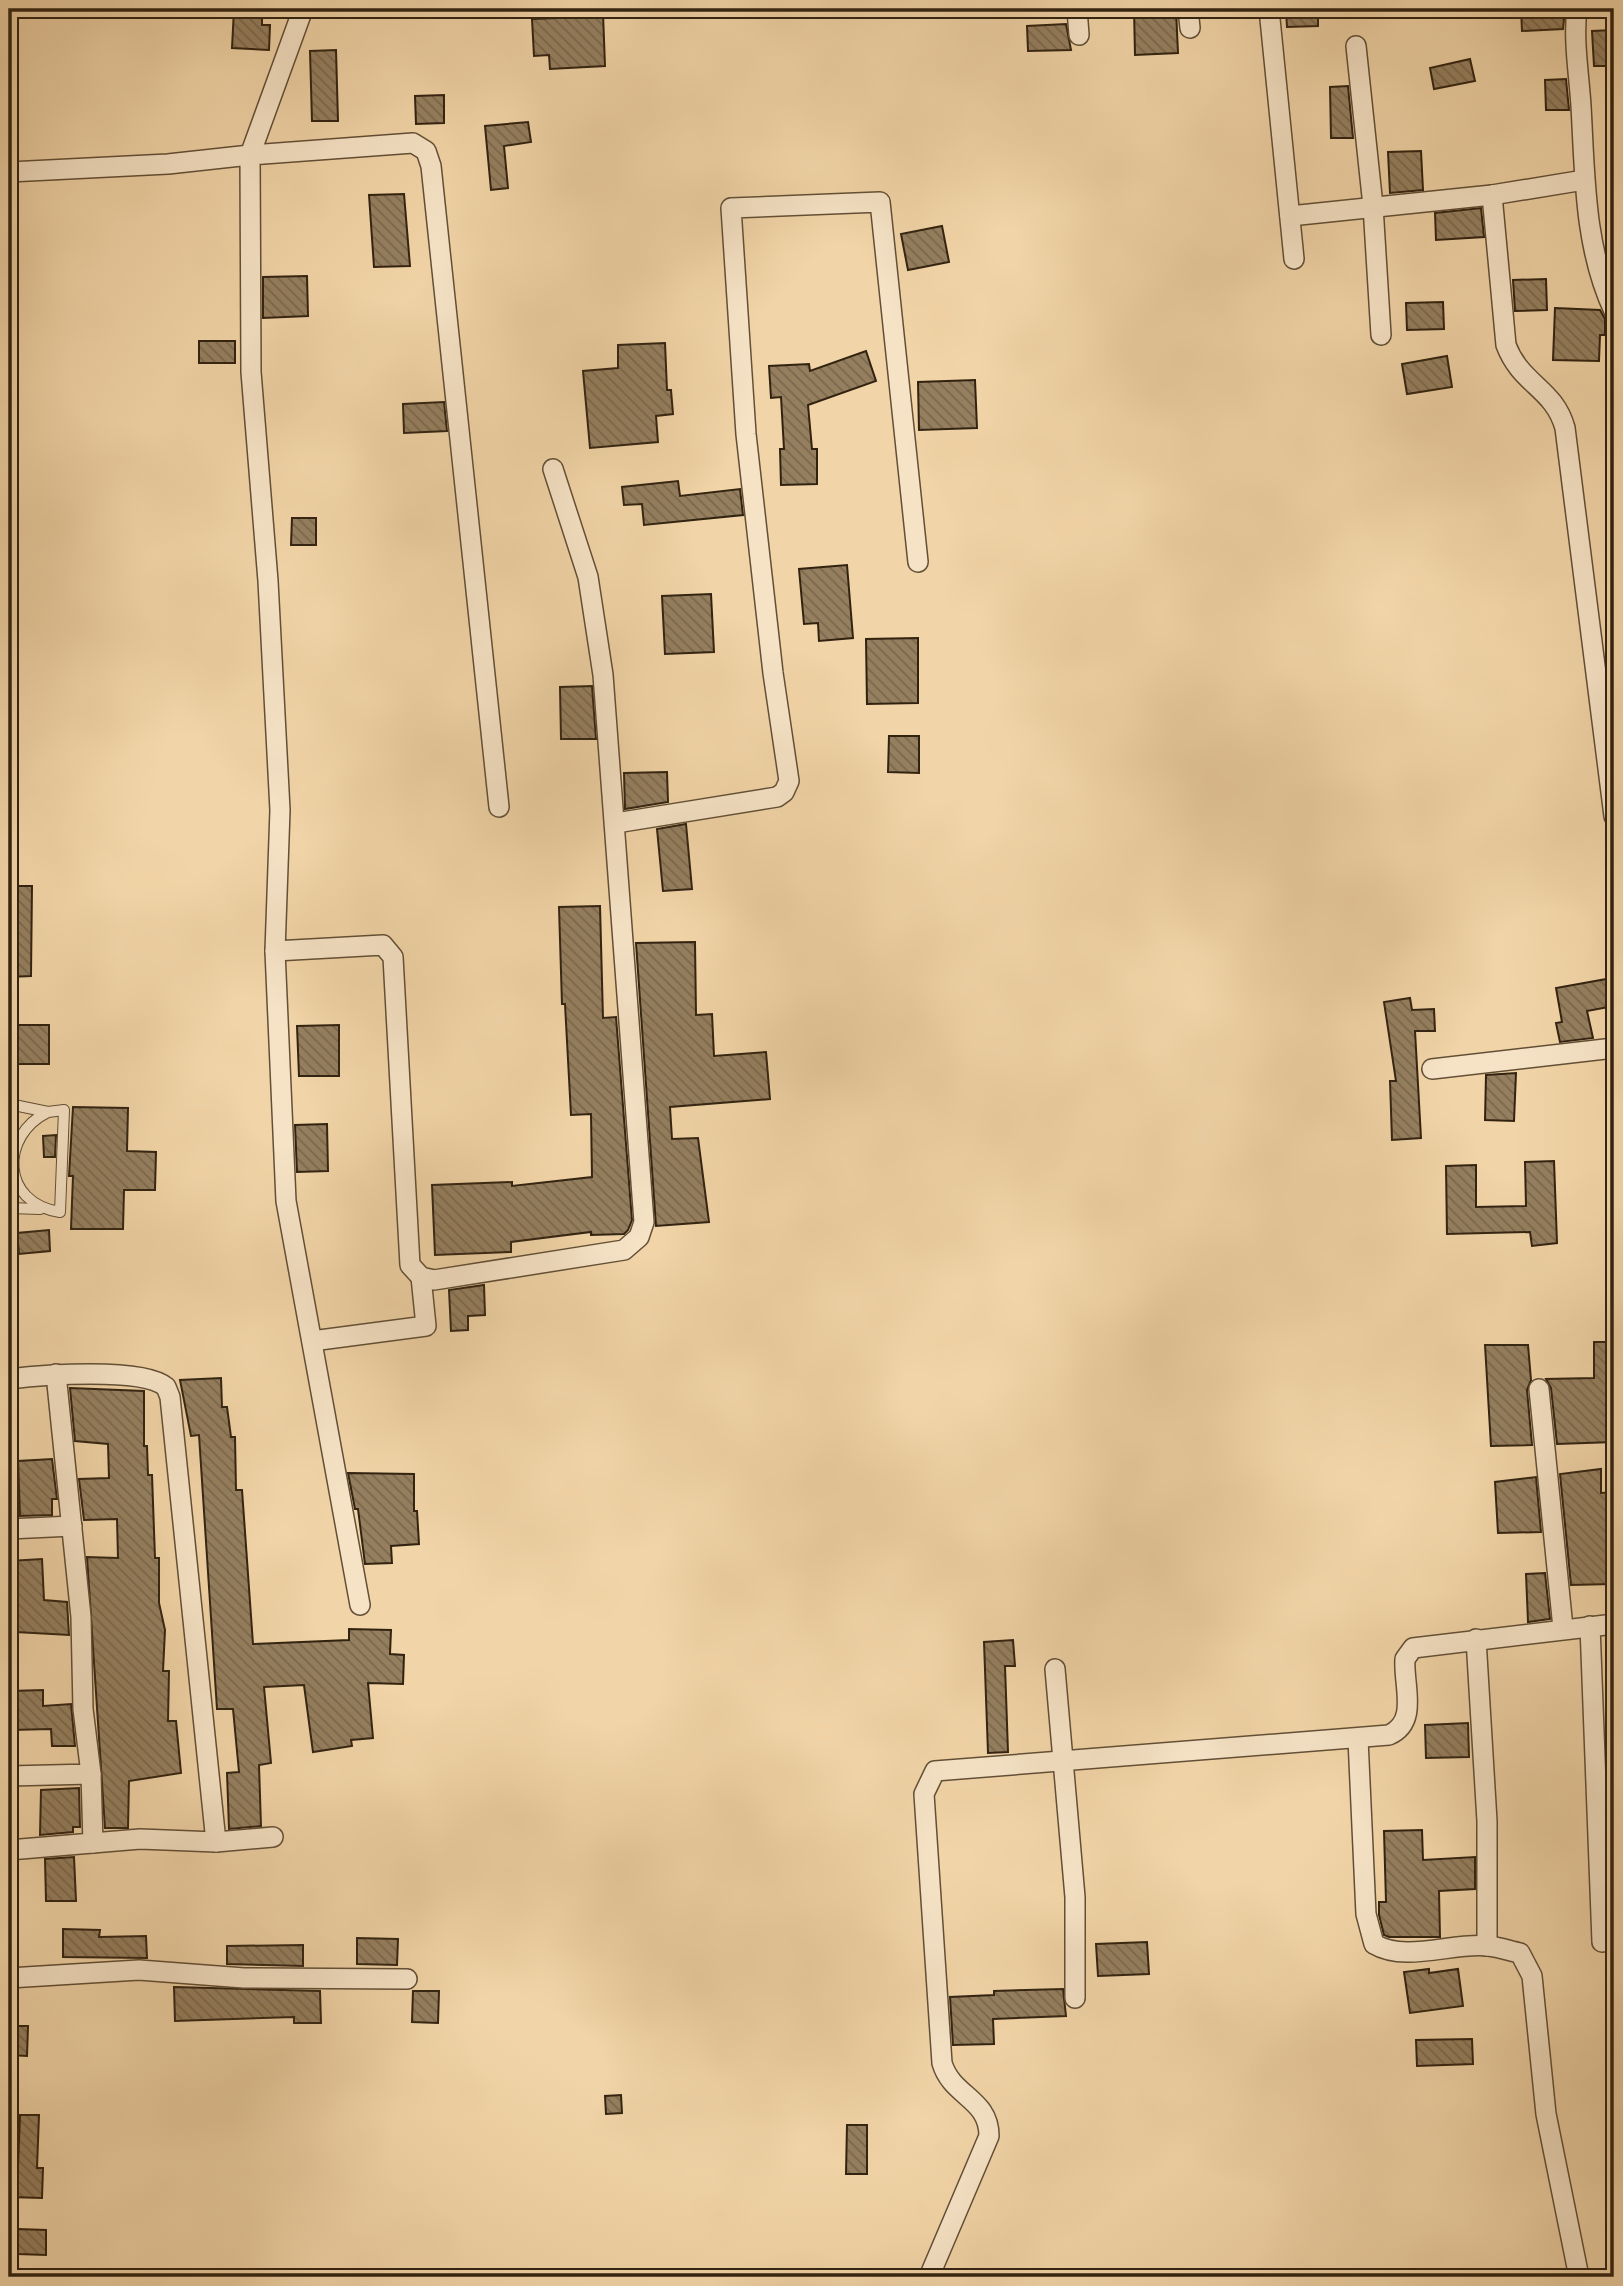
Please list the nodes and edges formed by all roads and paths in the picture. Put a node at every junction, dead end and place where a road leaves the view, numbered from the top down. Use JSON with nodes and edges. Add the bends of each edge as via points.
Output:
{"nodes":[{"id":1,"x":303,"y":9,"type":"edge"},
{"id":2,"x":1077,"y":9,"type":"edge"},
{"id":3,"x":1269,"y":9,"type":"edge"},
{"id":4,"x":1577,"y":9,"type":"edge"},
{"id":5,"x":1079,"y":35,"type":"dead end"},
{"id":6,"x":1356,"y":46,"type":"dead end"},
{"id":7,"x":250,"y":155,"type":"junction"},
{"id":8,"x":9,"y":172,"type":"edge"},
{"id":9,"x":1584,"y":180,"type":"junction"},
{"id":10,"x":1492,"y":195,"type":"junction"},
{"id":11,"x":1373,"y":206,"type":"junction"},
{"id":12,"x":1290,"y":216,"type":"junction"},
{"id":13,"x":1294,"y":259,"type":"dead end"},
{"id":14,"x":1614,"y":312,"type":"edge"},
{"id":15,"x":1381,"y":335,"type":"dead end"},
{"id":16,"x":553,"y":469,"type":"dead end"},
{"id":17,"x":918,"y":562,"type":"dead end"},
{"id":18,"x":499,"y":807,"type":"dead end"},
{"id":19,"x":1614,"y":816,"type":"edge"},
{"id":20,"x":616,"y":823,"type":"junction"},
{"id":21,"x":275,"y":951,"type":"junction"},
{"id":22,"x":1614,"y":1048,"type":"edge"},
{"id":23,"x":1432,"y":1069,"type":"dead end"},
{"id":24,"x":9,"y":1104,"type":"edge"},
{"id":25,"x":48,"y":1112,"type":"junction"},
{"id":26,"x":9,"y":1160,"type":"edge"},
{"id":27,"x":9,"y":1209,"type":"edge"},
{"id":28,"x":44,"y":1209,"type":"junction"},
{"id":29,"x":421,"y":1277,"type":"junction"},
{"id":30,"x":312,"y":1341,"type":"junction"},
{"id":31,"x":56,"y":1374,"type":"junction"},
{"id":32,"x":9,"y":1379,"type":"edge"},
{"id":33,"x":1539,"y":1389,"type":"dead end"},
{"id":34,"x":72,"y":1526,"type":"junction"},
{"id":35,"x":9,"y":1529,"type":"edge"},
{"id":36,"x":360,"y":1605,"type":"dead end"},
{"id":37,"x":1614,"y":1624,"type":"edge"},
{"id":38,"x":1590,"y":1626,"type":"junction"},
{"id":39,"x":1563,"y":1628,"type":"junction"},
{"id":40,"x":1476,"y":1639,"type":"junction"},
{"id":41,"x":1055,"y":1669,"type":"dead end"},
{"id":42,"x":1358,"y":1740,"type":"junction"},
{"id":43,"x":1064,"y":1759,"type":"junction"},
{"id":44,"x":91,"y":1774,"type":"junction"},
{"id":45,"x":9,"y":1776,"type":"edge"},
{"id":46,"x":273,"y":1837,"type":"dead end"},
{"id":47,"x":216,"y":1842,"type":"junction"},
{"id":48,"x":93,"y":1843,"type":"junction"},
{"id":49,"x":9,"y":1850,"type":"edge"},
{"id":50,"x":1602,"y":1942,"type":"dead end"},
{"id":51,"x":1487,"y":1946,"type":"junction"},
{"id":52,"x":9,"y":1978,"type":"edge"},
{"id":53,"x":407,"y":1979,"type":"dead end"},
{"id":54,"x":1075,"y":1998,"type":"dead end"},
{"id":55,"x":929,"y":2277,"type":"edge"},
{"id":56,"x":1579,"y":2277,"type":"edge"}],
"edges":[{"from":1,"to":7,"type":"street"},
{"from":2,"to":5,"type":"street"},
{"from":3,"to":12,"type":"street"},
{"from":4,"to":9,"type":"street"},
{"from":6,"to":11,"type":"street"},
{"from":7,"to":8,"type":"street"},
{"from":7,"to":18,"type":"street","via":[[413,143],[426,151]]},
{"from":7,"to":21,"type":"street","via":[[251,372],[280,810]]},
{"from":9,"to":10,"type":"street"},
{"from":9,"to":14,"type":"street","via":[[1601,283]]},
{"from":10,"to":11,"type":"street"},
{"from":10,"to":19,"type":"street","via":[[1506,345],[1514,365],[1560,408],[1565,428]]},
{"from":11,"to":12,"type":"street"},
{"from":11,"to":15,"type":"street"},
{"from":12,"to":13,"type":"street"},
{"from":16,"to":20,"type":"street","via":[[588,577],[603,675]]},
{"from":17,"to":20,"type":"street","via":[[880,202],[731,208],[746,434],[789,781],[777,797]]},
{"from":20,"to":29,"type":"street","via":[[644,1222],[639,1237],[624,1250],[434,1280]]},
{"from":21,"to":29,"type":"street","via":[[383,945],[393,957],[410,1265]]},
{"from":21,"to":30,"type":"street","via":[[283,1170]]},
{"from":22,"to":23,"type":"street"},
{"from":24,"to":25,"type":"lane"},
{"from":25,"to":26,"type":"lane","via":[[20,1129]]},
{"from":25,"to":28,"type":"lane","via":[[65,1110],[60,1212]]},
{"from":26,"to":28,"type":"lane","via":[[19,1191]]},
{"from":27,"to":28,"type":"lane"},
{"from":29,"to":30,"type":"street","via":[[426,1326]]},
{"from":30,"to":36,"type":"street"},
{"from":31,"to":32,"type":"street"},
{"from":31,"to":34,"type":"street"},
{"from":31,"to":47,"type":"street","via":[[149,1378],[166,1387],[170,1396]]},
{"from":33,"to":39,"type":"street"},
{"from":34,"to":35,"type":"street"},
{"from":34,"to":44,"type":"street"},
{"from":37,"to":38,"type":"street"},
{"from":38,"to":39,"type":"street"},
{"from":38,"to":50,"type":"street"},
{"from":39,"to":40,"type":"street"},
{"from":40,"to":42,"type":"street","via":[[1408,1652],[1405,1723],[1389,1735]]},
{"from":40,"to":51,"type":"street","via":[[1487,1821]]},
{"from":41,"to":43,"type":"street"},
{"from":42,"to":43,"type":"street"},
{"from":42,"to":51,"type":"street","via":[[1367,1914],[1374,1944],[1402,1952]]},
{"from":43,"to":54,"type":"street","via":[[1075,1897]]},
{"from":43,"to":55,"type":"street","via":[[948,1768],[935,1771],[927,1782],[924,1794],[942,2063],[952,2084],[982,2109],[989,2122],[985,2151]]},
{"from":44,"to":45,"type":"street"},
{"from":44,"to":48,"type":"street"},
{"from":46,"to":47,"type":"street"},
{"from":47,"to":48,"type":"street","via":[[140,1839]]},
{"from":48,"to":49,"type":"street"},
{"from":51,"to":56,"type":"street","via":[[1520,1953],[1532,1976],[1546,2114]]},
{"from":52,"to":53,"type":"street","via":[[139,1970],[244,1978]]}]}
